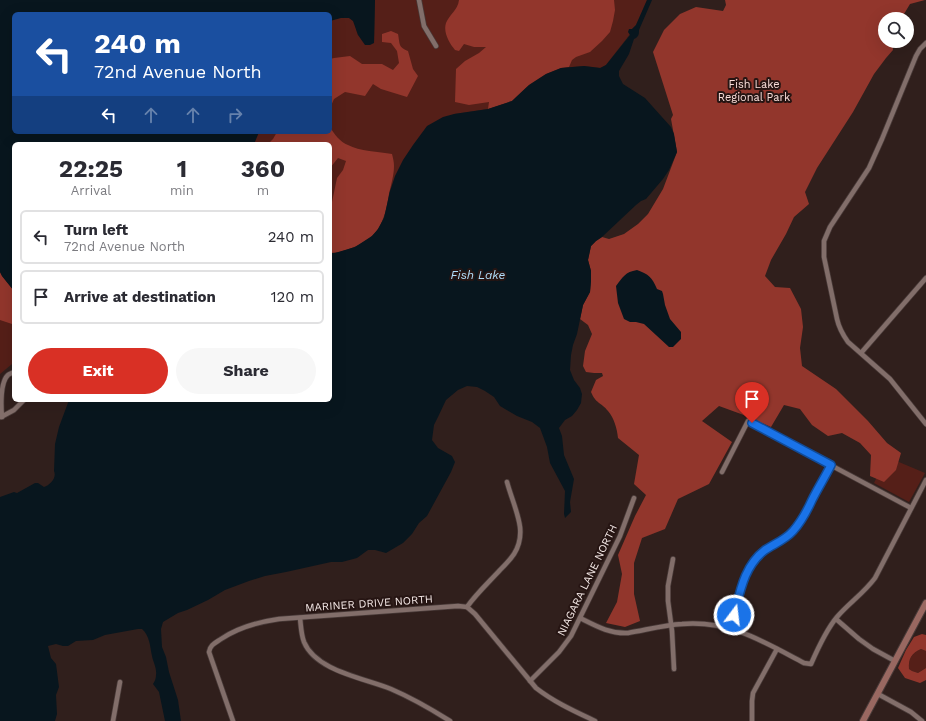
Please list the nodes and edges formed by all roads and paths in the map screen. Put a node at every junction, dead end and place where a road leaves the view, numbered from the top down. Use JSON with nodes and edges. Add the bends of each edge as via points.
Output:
{"nodes":[{"id":1,"x":419,"y":0,"type":"edge"},
{"id":2,"x":926,"y":43,"type":"edge"},
{"id":3,"x":436,"y":46,"type":"dead end"},
{"id":4,"x":926,"y":278,"type":"edge"},
{"id":5,"x":861,"y":353,"type":"junction"},
{"id":6,"x":12,"y":373,"type":"edge"},
{"id":7,"x":22,"y":402,"type":"edge"},
{"id":8,"x":1,"y":418,"type":"edge"},
{"id":9,"x":926,"y":424,"type":"edge"},
{"id":10,"x":831,"y":465,"type":"junction"},
{"id":11,"x":722,"y":472,"type":"dead end"},
{"id":12,"x":926,"y":480,"type":"edge"},
{"id":13,"x":506,"y":482,"type":"dead end"},
{"id":14,"x":634,"y":498,"type":"dead end"},
{"id":15,"x":911,"y":508,"type":"junction"},
{"id":16,"x":673,"y":558,"type":"dead end"},
{"id":17,"x":926,"y":603,"type":"edge"},
{"id":18,"x":467,"y":607,"type":"junction"},
{"id":19,"x":300,"y":618,"type":"junction"},
{"id":20,"x":580,"y":618,"type":"junction"},
{"id":21,"x":836,"y":619,"type":"junction"},
{"id":22,"x":672,"y":625,"type":"junction"},
{"id":23,"x":730,"y":628,"type":"junction"},
{"id":24,"x":777,"y":649,"type":"junction"},
{"id":25,"x":895,"y":661,"type":"junction"},
{"id":26,"x":674,"y":669,"type":"dead end"},
{"id":27,"x":530,"y":681,"type":"junction"},
{"id":28,"x":120,"y":682,"type":"dead end"},
{"id":29,"x":878,"y":694,"type":"junction"},
{"id":30,"x":113,"y":721,"type":"edge"},
{"id":31,"x":233,"y":721,"type":"edge"},
{"id":32,"x":450,"y":721,"type":"edge"},
{"id":33,"x":595,"y":721,"type":"edge"},
{"id":34,"x":752,"y":721,"type":"edge"},
{"id":35,"x":863,"y":721,"type":"edge"},
{"id":36,"x":922,"y":721,"type":"edge"}],
"edges":[{"from":1,"to":3,"type":"street","via":[[424,26]]},
{"from":2,"to":5,"type":"street","via":[[916,56],[869,168],[830,226],[824,241],[824,257],[839,326],[848,342]]},
{"from":4,"to":5,"type":"street"},
{"from":5,"to":9,"type":"street","via":[[890,379]]},
{"from":6,"to":8,"type":"street","via":[[5,378],[3,386]]},
{"from":7,"to":8,"type":"street"},
{"from":10,"to":11,"type":"street","via":[[748,421]]},
{"from":10,"to":15,"type":"street"},
{"from":10,"to":23,"type":"street","via":[[796,527],[784,539],[765,550],[749,568]]},
{"from":12,"to":15,"type":"street"},
{"from":13,"to":18,"type":"street","via":[[520,528],[518,545],[509,561]]},
{"from":14,"to":20,"type":"street","name":"NIAGARA LANE NORTH","via":[[620,536]]},
{"from":15,"to":21,"type":"street","via":[[875,578]]},
{"from":16,"to":22,"type":"street","via":[[668,586]]},
{"from":17,"to":25,"type":"street"},
{"from":18,"to":19,"type":"street","name":"MARINER DRIVE NORTH"},
{"from":18,"to":27,"type":"street","via":[[476,614]]},
{"from":19,"to":31,"type":"street","name":"MARINER DRIVE NORTH","via":[[251,624],[235,630],[210,647]]},
{"from":19,"to":32,"type":"street","via":[[307,648],[324,663],[417,701]]},
{"from":20,"to":22,"type":"street","via":[[601,629],[621,633]]},
{"from":20,"to":27,"type":"street","name":"NIAGARA LANE NORTH","via":[[559,652]]},
{"from":21,"to":24,"type":"street","via":[[810,664]]},
{"from":21,"to":25,"type":"street","via":[[873,649]]},
{"from":22,"to":23,"type":"street","via":[[701,623]]},
{"from":22,"to":26,"type":"street"},
{"from":23,"to":24,"type":"street","via":[[751,635]]},
{"from":24,"to":34,"type":"street","via":[[753,693]]},
{"from":25,"to":29,"type":"street"},
{"from":27,"to":33,"type":"street","via":[[546,696]]},
{"from":28,"to":30,"type":"street"},
{"from":29,"to":35,"type":"street"},
{"from":29,"to":36,"type":"street"}]}
